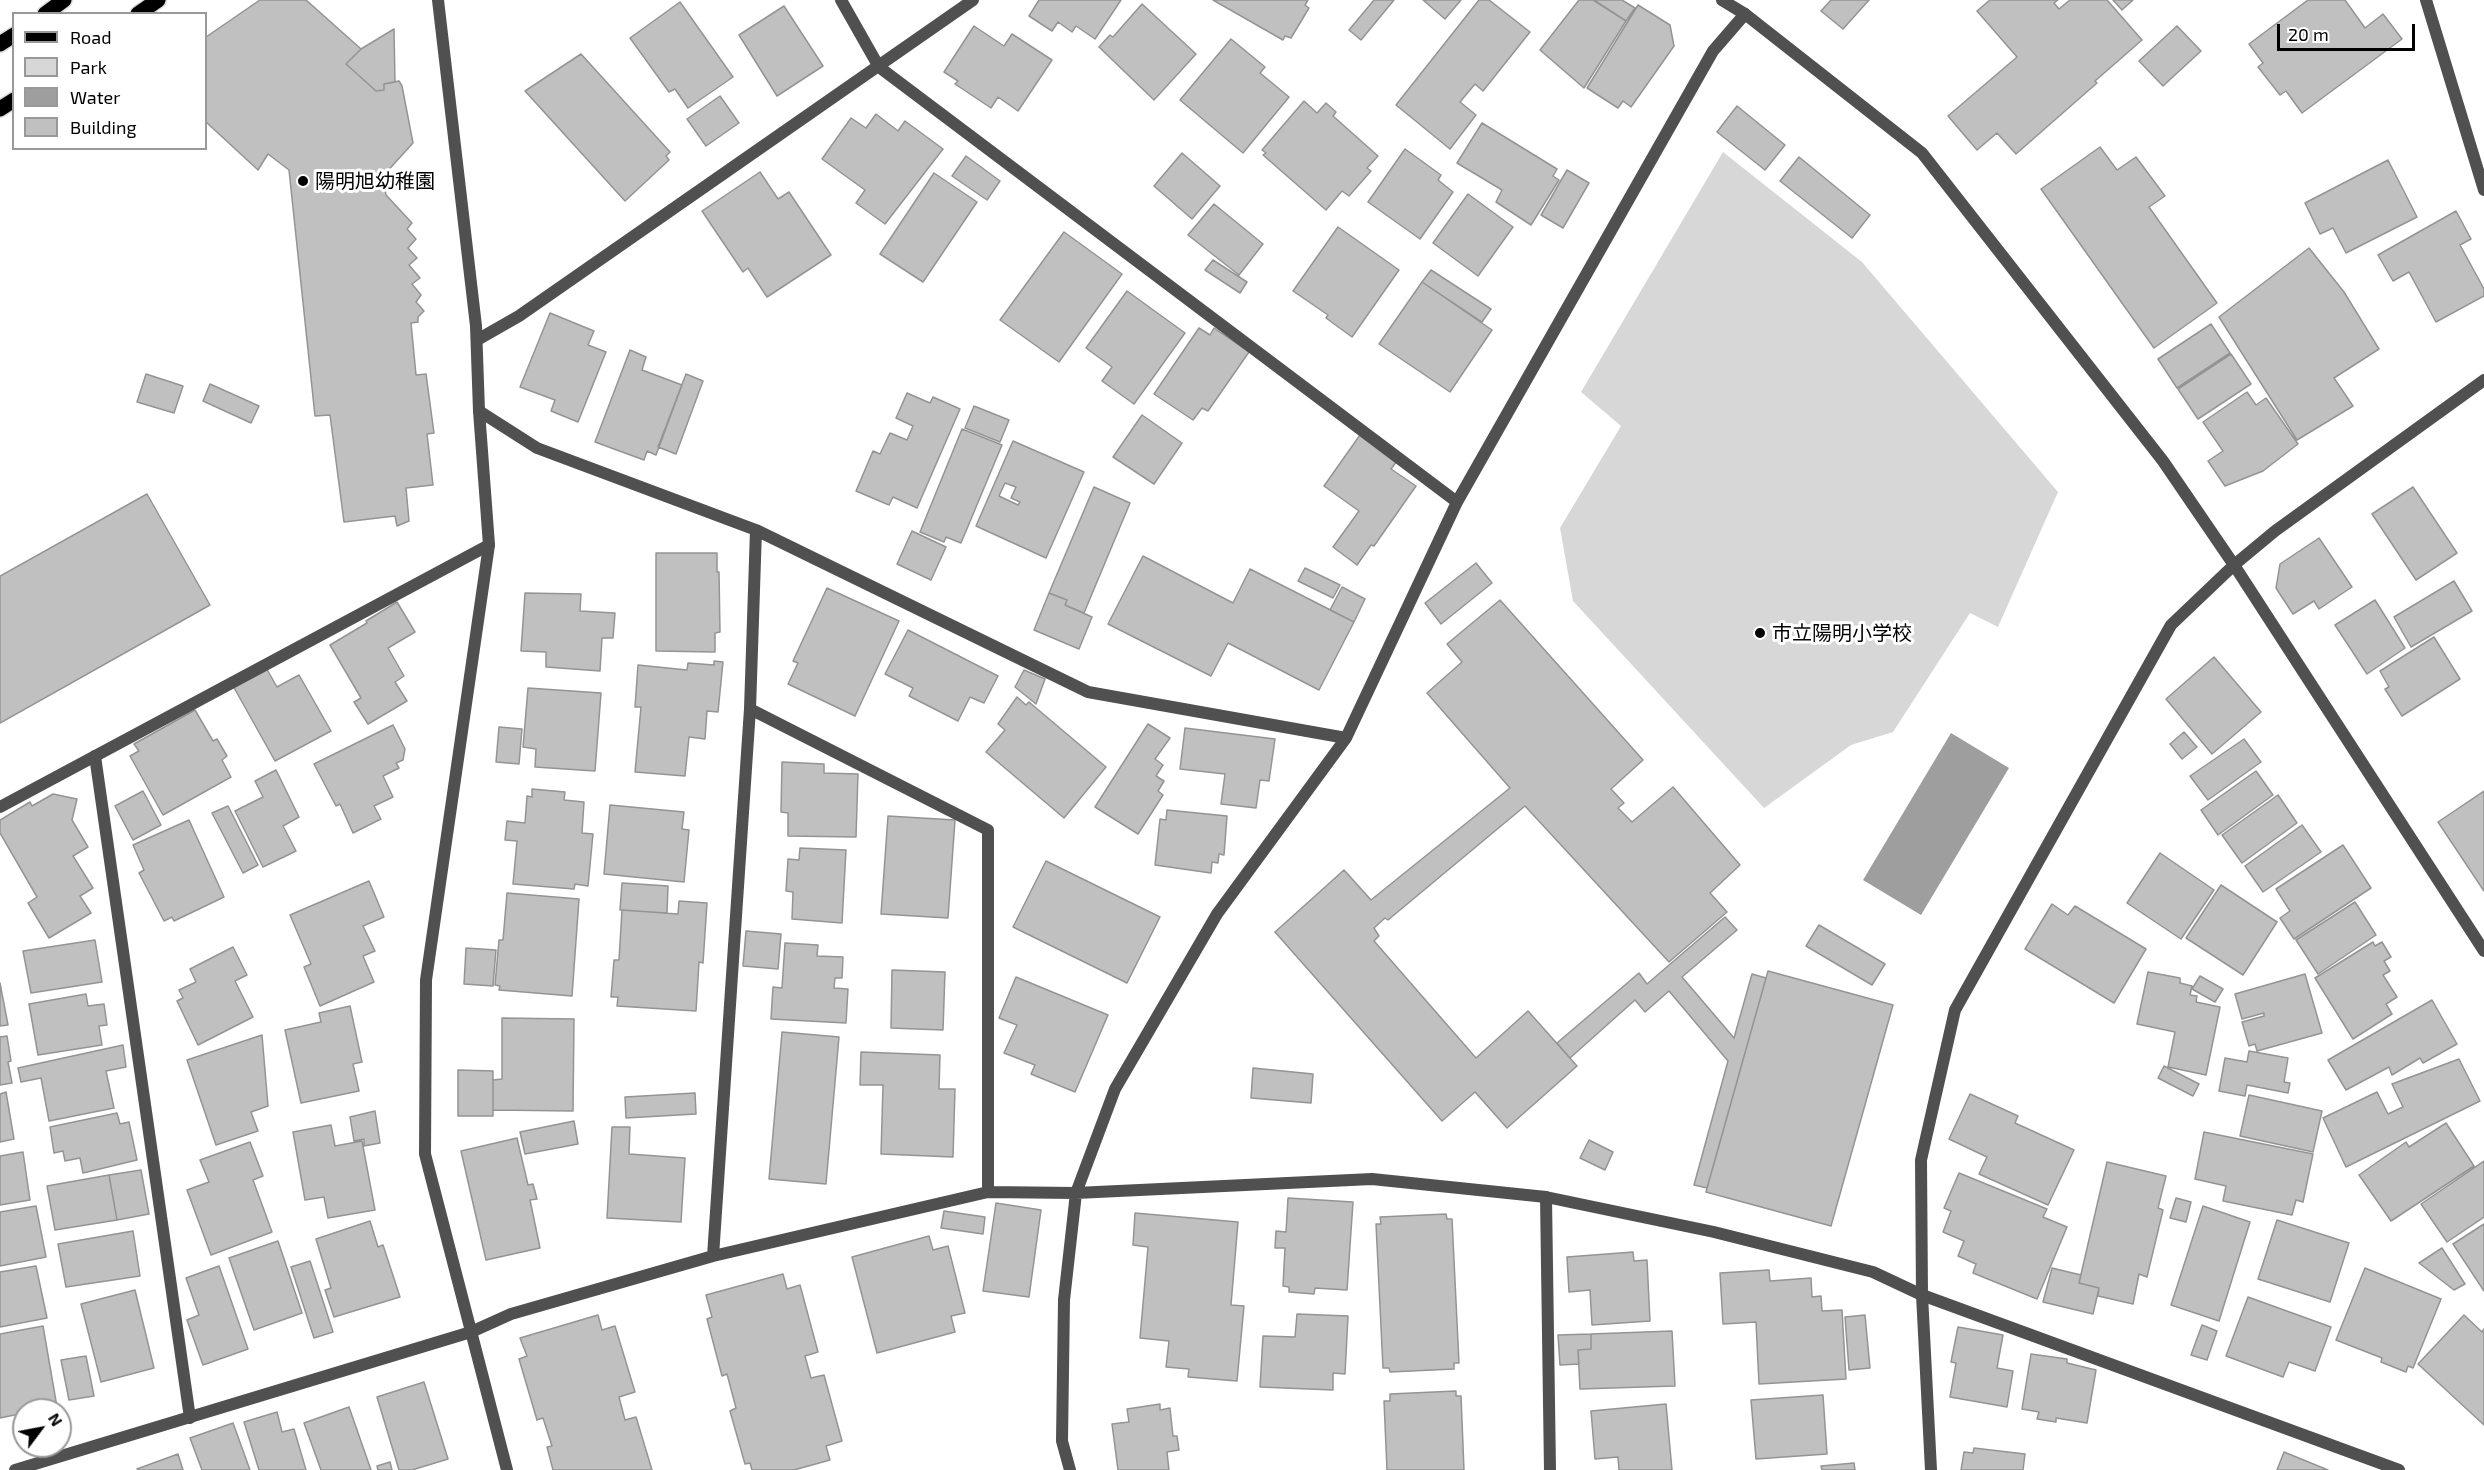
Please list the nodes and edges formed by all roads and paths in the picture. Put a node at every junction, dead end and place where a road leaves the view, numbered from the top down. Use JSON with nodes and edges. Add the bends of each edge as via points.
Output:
{"nodes":[{"id":1,"x":64,"y":0,"type":"edge"},
{"id":2,"x":158,"y":0,"type":"edge"},
{"id":3,"x":438,"y":0,"type":"edge"},
{"id":4,"x":841,"y":0,"type":"edge"},
{"id":5,"x":974,"y":0,"type":"edge"},
{"id":6,"x":1722,"y":0,"type":"edge"},
{"id":7,"x":2426,"y":0,"type":"edge"},
{"id":8,"x":48,"y":12,"type":"edge"},
{"id":9,"x":141,"y":12,"type":"edge"},
{"id":10,"x":1744,"y":14,"type":"junction"},
{"id":11,"x":879,"y":67,"type":"junction"},
{"id":12,"x":2484,"y":190,"type":"edge"},
{"id":13,"x":477,"y":340,"type":"junction"},
{"id":14,"x":2484,"y":380,"type":"edge"},
{"id":15,"x":479,"y":411,"type":"junction"},
{"id":16,"x":1456,"y":502,"type":"junction"},
{"id":17,"x":756,"y":530,"type":"junction"},
{"id":18,"x":489,"y":545,"type":"junction"},
{"id":19,"x":2234,"y":565,"type":"junction"},
{"id":20,"x":750,"y":709,"type":"junction"},
{"id":21,"x":1346,"y":738,"type":"junction"},
{"id":22,"x":95,"y":756,"type":"junction"},
{"id":23,"x":0,"y":807,"type":"edge"},
{"id":24,"x":2484,"y":951,"type":"edge"},
{"id":25,"x":988,"y":1192,"type":"junction"},
{"id":26,"x":1076,"y":1193,"type":"junction"},
{"id":27,"x":1546,"y":1197,"type":"junction"},
{"id":28,"x":713,"y":1256,"type":"junction"},
{"id":29,"x":1922,"y":1295,"type":"junction"},
{"id":30,"x":471,"y":1332,"type":"junction"},
{"id":31,"x":190,"y":1418,"type":"junction"},
{"id":32,"x":15,"y":1470,"type":"edge"},
{"id":33,"x":507,"y":1470,"type":"edge"},
{"id":34,"x":1070,"y":1470,"type":"edge"},
{"id":35,"x":1550,"y":1470,"type":"edge"},
{"id":36,"x":1931,"y":1470,"type":"edge"},
{"id":37,"x":2399,"y":1470,"type":"edge"}],
"edges":[{"from":1,"to":8,"type":"main road"},
{"from":2,"to":9,"type":"main road"},
{"from":3,"to":13,"type":"street"},
{"from":4,"to":11,"type":"street"},
{"from":5,"to":11,"type":"street"},
{"from":6,"to":10,"type":"street"},
{"from":7,"to":12,"type":"street"},
{"from":10,"to":16,"type":"street","via":[[1713,51]]},
{"from":10,"to":19,"type":"street","via":[[1922,153],[2163,461]]},
{"from":11,"to":13,"type":"street","via":[[519,316]]},
{"from":11,"to":16,"type":"street"},
{"from":13,"to":15,"type":"street"},
{"from":14,"to":19,"type":"street"},
{"from":15,"to":17,"type":"street","via":[[537,448]]},
{"from":15,"to":18,"type":"street"},
{"from":16,"to":21,"type":"street"},
{"from":17,"to":20,"type":"street"},
{"from":17,"to":21,"type":"street","via":[[1088,692]]},
{"from":18,"to":22,"type":"street"},
{"from":18,"to":30,"type":"street","via":[[426,980],[425,1154]]},
{"from":19,"to":24,"type":"street"},
{"from":19,"to":29,"type":"street","via":[[2171,625],[1955,1010],[1921,1160]]},
{"from":20,"to":25,"type":"street","via":[[988,830]]},
{"from":20,"to":28,"type":"street"},
{"from":21,"to":26,"type":"street","via":[[1217,915],[1115,1089]]},
{"from":22,"to":23,"type":"street"},
{"from":22,"to":31,"type":"street"},
{"from":25,"to":26,"type":"street"},
{"from":25,"to":28,"type":"street"},
{"from":26,"to":27,"type":"street","via":[[1372,1179]]},
{"from":26,"to":34,"type":"street","via":[[1064,1300],[1062,1441]]},
{"from":27,"to":29,"type":"street","via":[[1714,1232],[1874,1272]]},
{"from":27,"to":35,"type":"street"},
{"from":28,"to":30,"type":"street","via":[[511,1314]]},
{"from":29,"to":36,"type":"street"},
{"from":29,"to":37,"type":"street"},
{"from":30,"to":31,"type":"street"},
{"from":30,"to":33,"type":"street"},
{"from":31,"to":32,"type":"street"}]}
